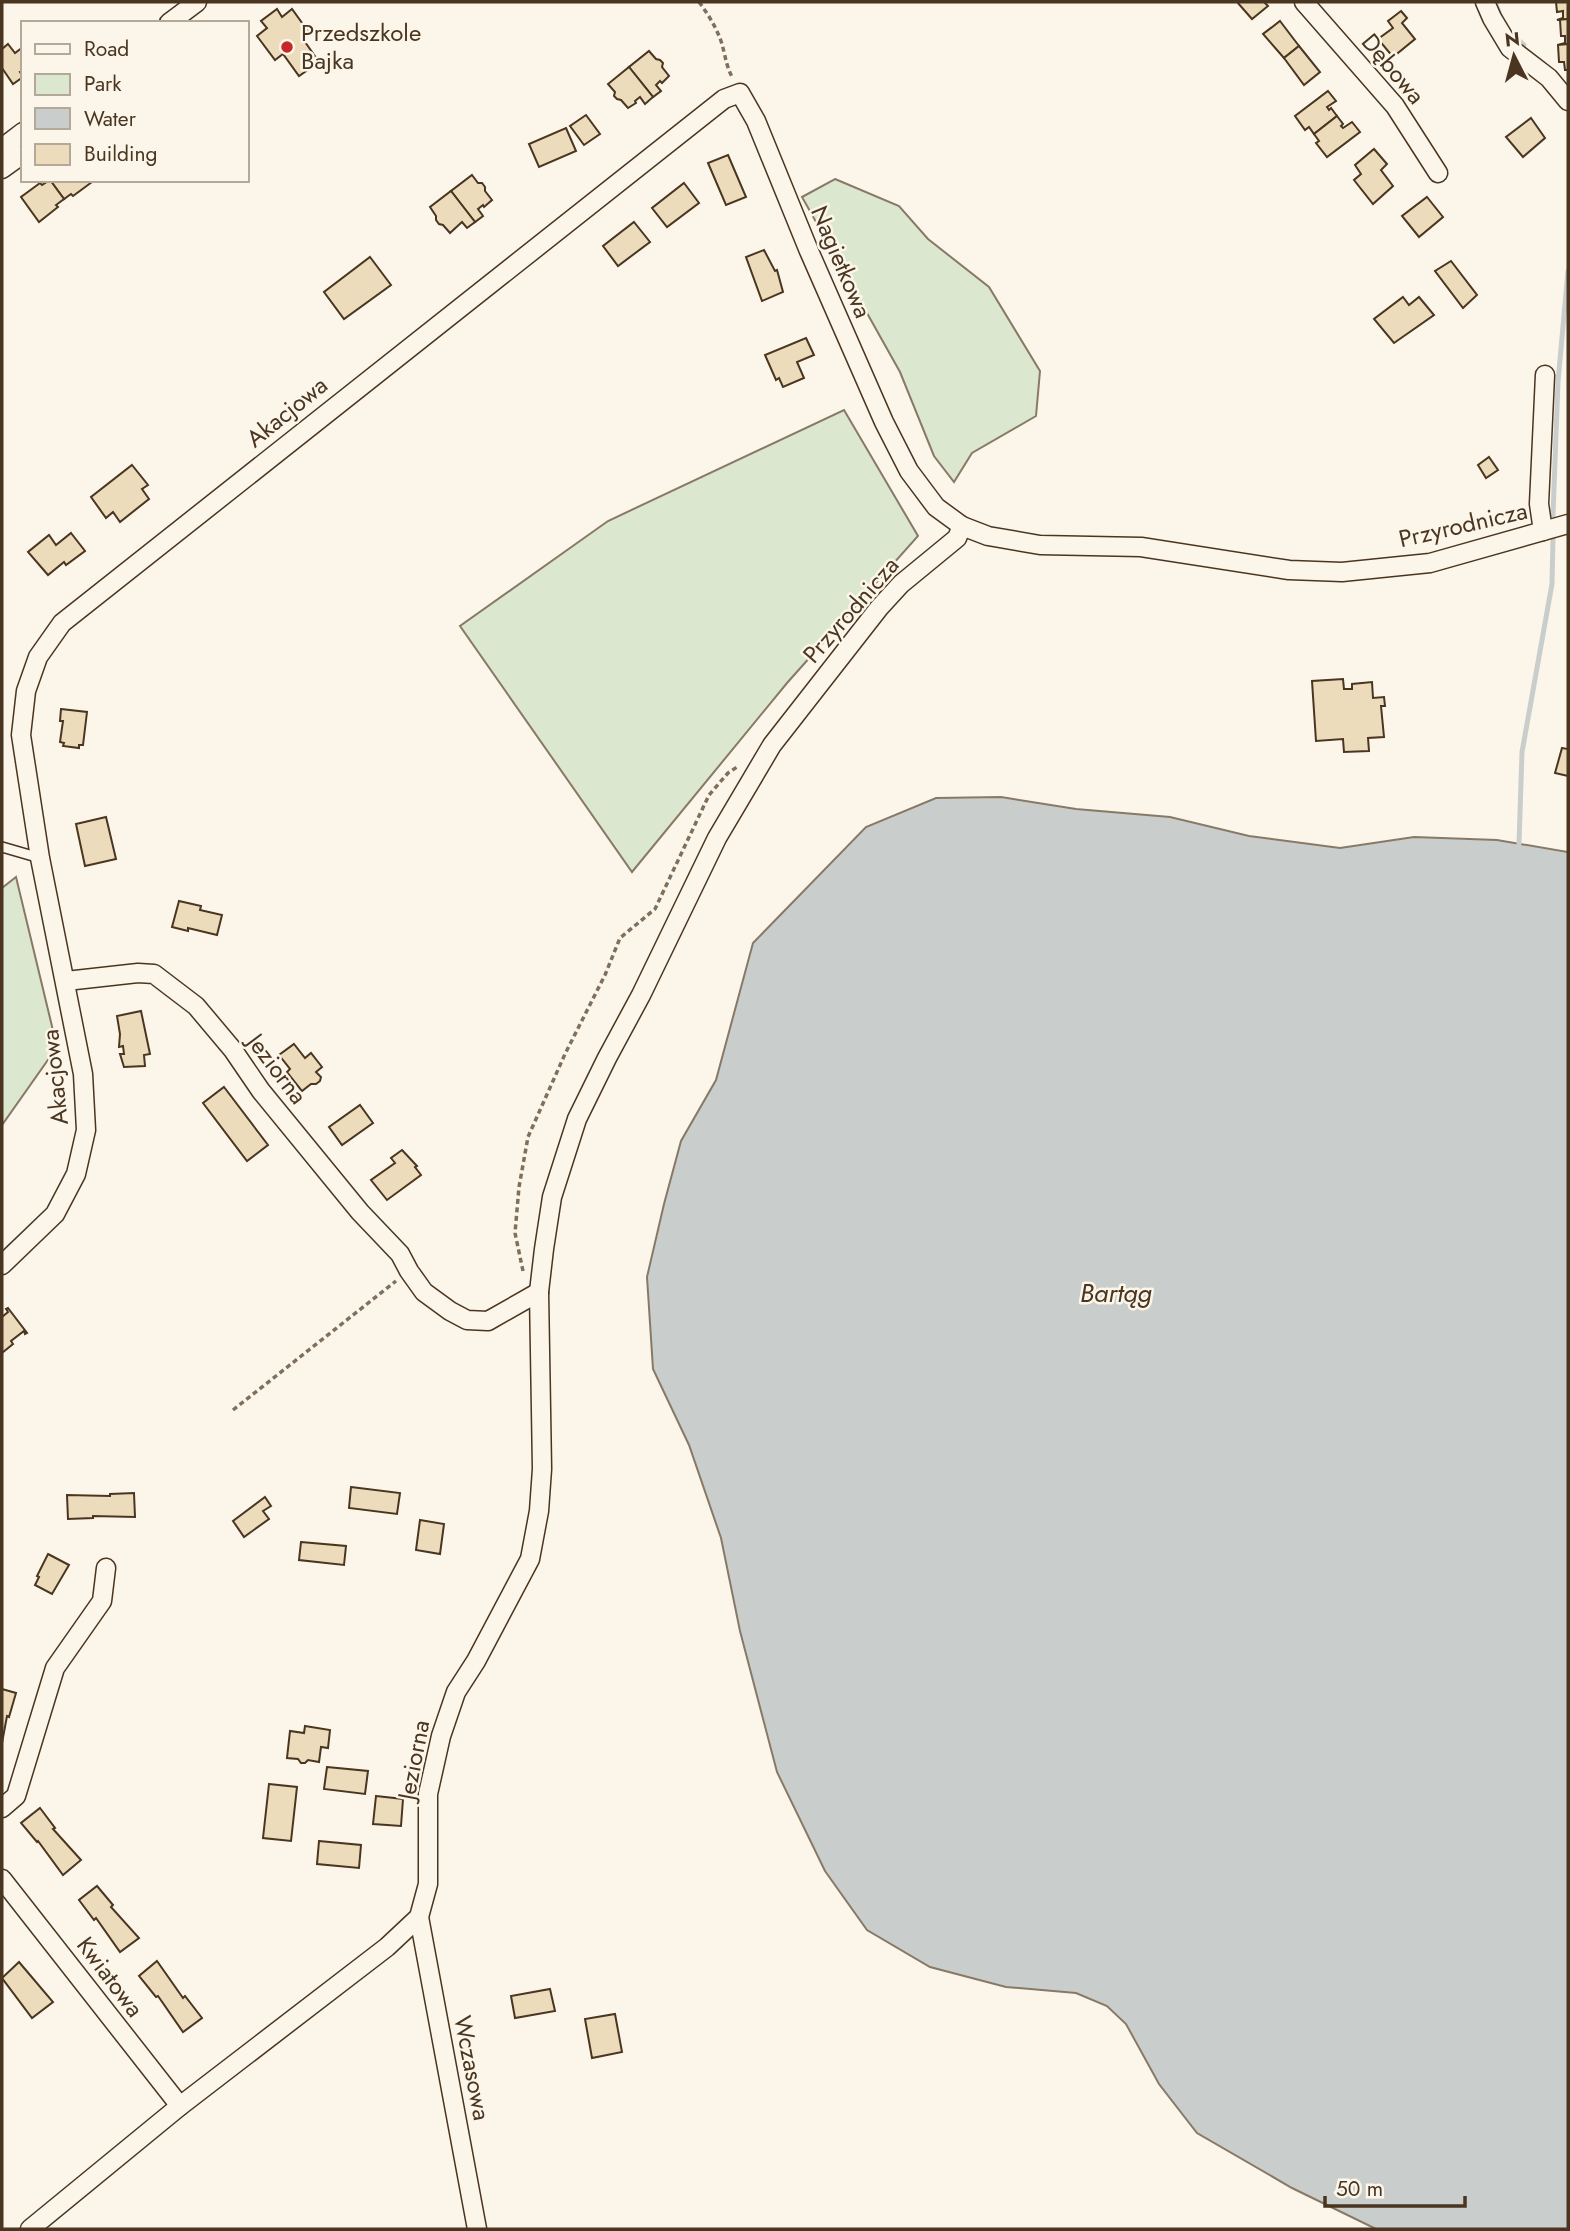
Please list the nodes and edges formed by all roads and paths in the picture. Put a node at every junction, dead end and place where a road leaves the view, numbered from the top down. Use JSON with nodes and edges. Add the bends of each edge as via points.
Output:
{"nodes":[{"id":1,"x":197,"y":2,"type":"edge"},
{"id":2,"x":699,"y":2,"type":"edge"},
{"id":3,"x":1304,"y":2,"type":"edge"},
{"id":4,"x":1485,"y":2,"type":"edge"},
{"id":5,"x":172,"y":21,"type":"edge"},
{"id":6,"x":740,"y":93,"type":"junction"},
{"id":7,"x":1568,"y":101,"type":"edge"},
{"id":8,"x":21,"y":134,"type":"edge"},
{"id":9,"x":2,"y":148,"type":"edge"},
{"id":10,"x":21,"y":155,"type":"edge"},
{"id":11,"x":2,"y":169,"type":"edge"},
{"id":12,"x":1438,"y":173,"type":"dead end"},
{"id":13,"x":1545,"y":375,"type":"dead end"},
{"id":14,"x":1568,"y":524,"type":"edge"},
{"id":15,"x":962,"y":526,"type":"junction"},
{"id":16,"x":1543,"y":531,"type":"junction"},
{"id":17,"x":739,"y":766,"type":"dead end"},
{"id":18,"x":2,"y":847,"type":"edge"},
{"id":19,"x":40,"y":858,"type":"junction"},
{"id":20,"x":66,"y":981,"type":"junction"},
{"id":21,"x":2,"y":1265,"type":"edge"},
{"id":22,"x":409,"y":1271,"type":"junction"},
{"id":23,"x":539,"y":1292,"type":"junction"},
{"id":24,"x":233,"y":1410,"type":"dead end"},
{"id":25,"x":106,"y":1568,"type":"dead end"},
{"id":26,"x":2,"y":1808,"type":"edge"},
{"id":27,"x":2,"y":1879,"type":"edge"},
{"id":28,"x":419,"y":1917,"type":"junction"},
{"id":29,"x":180,"y":2106,"type":"junction"},
{"id":30,"x":30,"y":2229,"type":"edge"},
{"id":31,"x":477,"y":2229,"type":"edge"}],
"edges":[{"from":1,"to":5,"type":"street"},
{"from":2,"to":6,"type":"path","via":[[712,20],[724,62]]},
{"from":3,"to":12,"type":"street","name":"Dębowa","via":[[1395,106]]},
{"from":4,"to":7,"type":"street","via":[[1510,48],[1549,78]]},
{"from":6,"to":15,"type":"street","name":"Nagietkowa","via":[[909,471],[936,507]]},
{"from":6,"to":19,"type":"street","name":"Akacjowa","via":[[724,99],[62,623],[38,657],[26,691],[20,735]]},
{"from":8,"to":9,"type":"street"},
{"from":10,"to":11,"type":"street"},
{"from":13,"to":16,"type":"street","via":[[1539,504]]},
{"from":14,"to":16,"type":"street","name":"Przyrodnicza"},
{"from":15,"to":16,"type":"street","name":"Przyrodnicza","via":[[988,536],[1040,545],[1141,547],[1289,570],[1342,572],[1430,563]]},
{"from":15,"to":23,"type":"street","name":"Przyrodnicza","via":[[957,538],[901,584],[840,657],[772,745],[717,838],[577,1119],[552,1197]]},
{"from":17,"to":23,"type":"path","via":[[709,795],[655,909],[620,938],[528,1137],[515,1233],[521,1269]]},
{"from":18,"to":19,"type":"lane"},
{"from":19,"to":20,"type":"street","name":"Akacjowa"},
{"from":20,"to":21,"type":"street","name":"Akacjowa","via":[[83,1074],[86,1130],[76,1174],[55,1214]]},
{"from":20,"to":22,"type":"street","name":"Jeziorna","via":[[154,974],[197,1006],[360,1212],[400,1254]]},
{"from":22,"to":23,"type":"street","name":"Jeziorna","via":[[424,1292],[467,1320],[488,1321]]},
{"from":22,"to":24,"type":"path"},
{"from":23,"to":28,"type":"street","name":"Jeziorna","via":[[542,1469],[530,1559],[456,1692],[441,1736],[428,1794],[428,1884]]},
{"from":25,"to":26,"type":"street","via":[[102,1601],[55,1668],[16,1796]]},
{"from":27,"to":29,"type":"street","name":"Kwiatowa"},
{"from":28,"to":29,"type":"street","via":[[387,1947]]},
{"from":28,"to":31,"type":"street","name":"Wczasowa"},
{"from":29,"to":30,"type":"street"}]}
